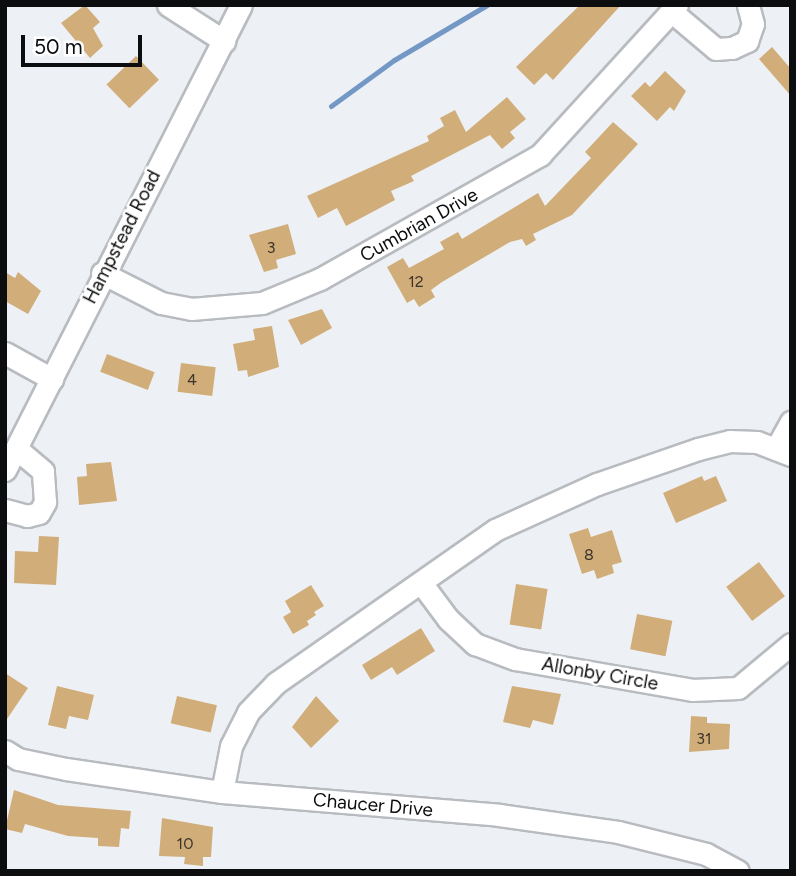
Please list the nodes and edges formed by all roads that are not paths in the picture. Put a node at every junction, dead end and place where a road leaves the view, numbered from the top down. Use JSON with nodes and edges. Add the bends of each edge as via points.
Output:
{"nodes":[{"id":1,"x":168,"y":5,"type":"edge"},
{"id":2,"x":241,"y":5,"type":"edge"},
{"id":3,"x":748,"y":5,"type":"edge"},
{"id":4,"x":675,"y":8,"type":"edge"},
{"id":5,"x":224,"y":41,"type":"junction"},
{"id":6,"x":102,"y":274,"type":"junction"},
{"id":7,"x":5,"y":353,"type":"edge"},
{"id":8,"x":52,"y":379,"type":"junction"},
{"id":9,"x":791,"y":422,"type":"edge"},
{"id":10,"x":17,"y":449,"type":"junction"},
{"id":11,"x":784,"y":451,"type":"edge"},
{"id":12,"x":5,"y":470,"type":"edge"},
{"id":13,"x":5,"y":510,"type":"edge"},
{"id":14,"x":422,"y":584,"type":"junction"},
{"id":15,"x":791,"y":644,"type":"edge"},
{"id":16,"x":5,"y":751,"type":"edge"},
{"id":17,"x":222,"y":792,"type":"junction"},
{"id":18,"x":738,"y":871,"type":"edge"}],
"edges":[{"from":1,"to":5,"type":"street"},
{"from":2,"to":5,"type":"street","name":"Hampstead Road"},
{"from":3,"to":4,"type":"street","via":[[753,24],[747,41],[716,49]]},
{"from":4,"to":6,"type":"street","name":"Cumbrian Drive","via":[[540,155],[320,279],[262,303],[191,309],[161,303]]},
{"from":5,"to":6,"type":"street","name":"Hampstead Road"},
{"from":6,"to":8,"type":"street","name":"Hampstead Road"},
{"from":7,"to":8,"type":"street"},
{"from":8,"to":10,"type":"street","name":"Hampstead Road"},
{"from":9,"to":11,"type":"street"},
{"from":10,"to":12,"type":"street","name":"Hampstead Road"},
{"from":10,"to":13,"type":"street","via":[[43,471],[45,502],[38,513],[27,516]]},
{"from":11,"to":14,"type":"street","via":[[730,441],[597,484],[495,530]]},
{"from":14,"to":15,"type":"street","name":"Allonby Circle","via":[[448,620],[475,644],[515,659],[692,690],[738,688]]},
{"from":14,"to":17,"type":"street","via":[[267,692],[248,712],[231,746]]},
{"from":16,"to":17,"type":"street","name":"Chaucer Drive","via":[[18,759],[66,769]]},
{"from":17,"to":18,"type":"street","name":"Chaucer Drive","via":[[499,815],[618,832],[706,854]]}]}
